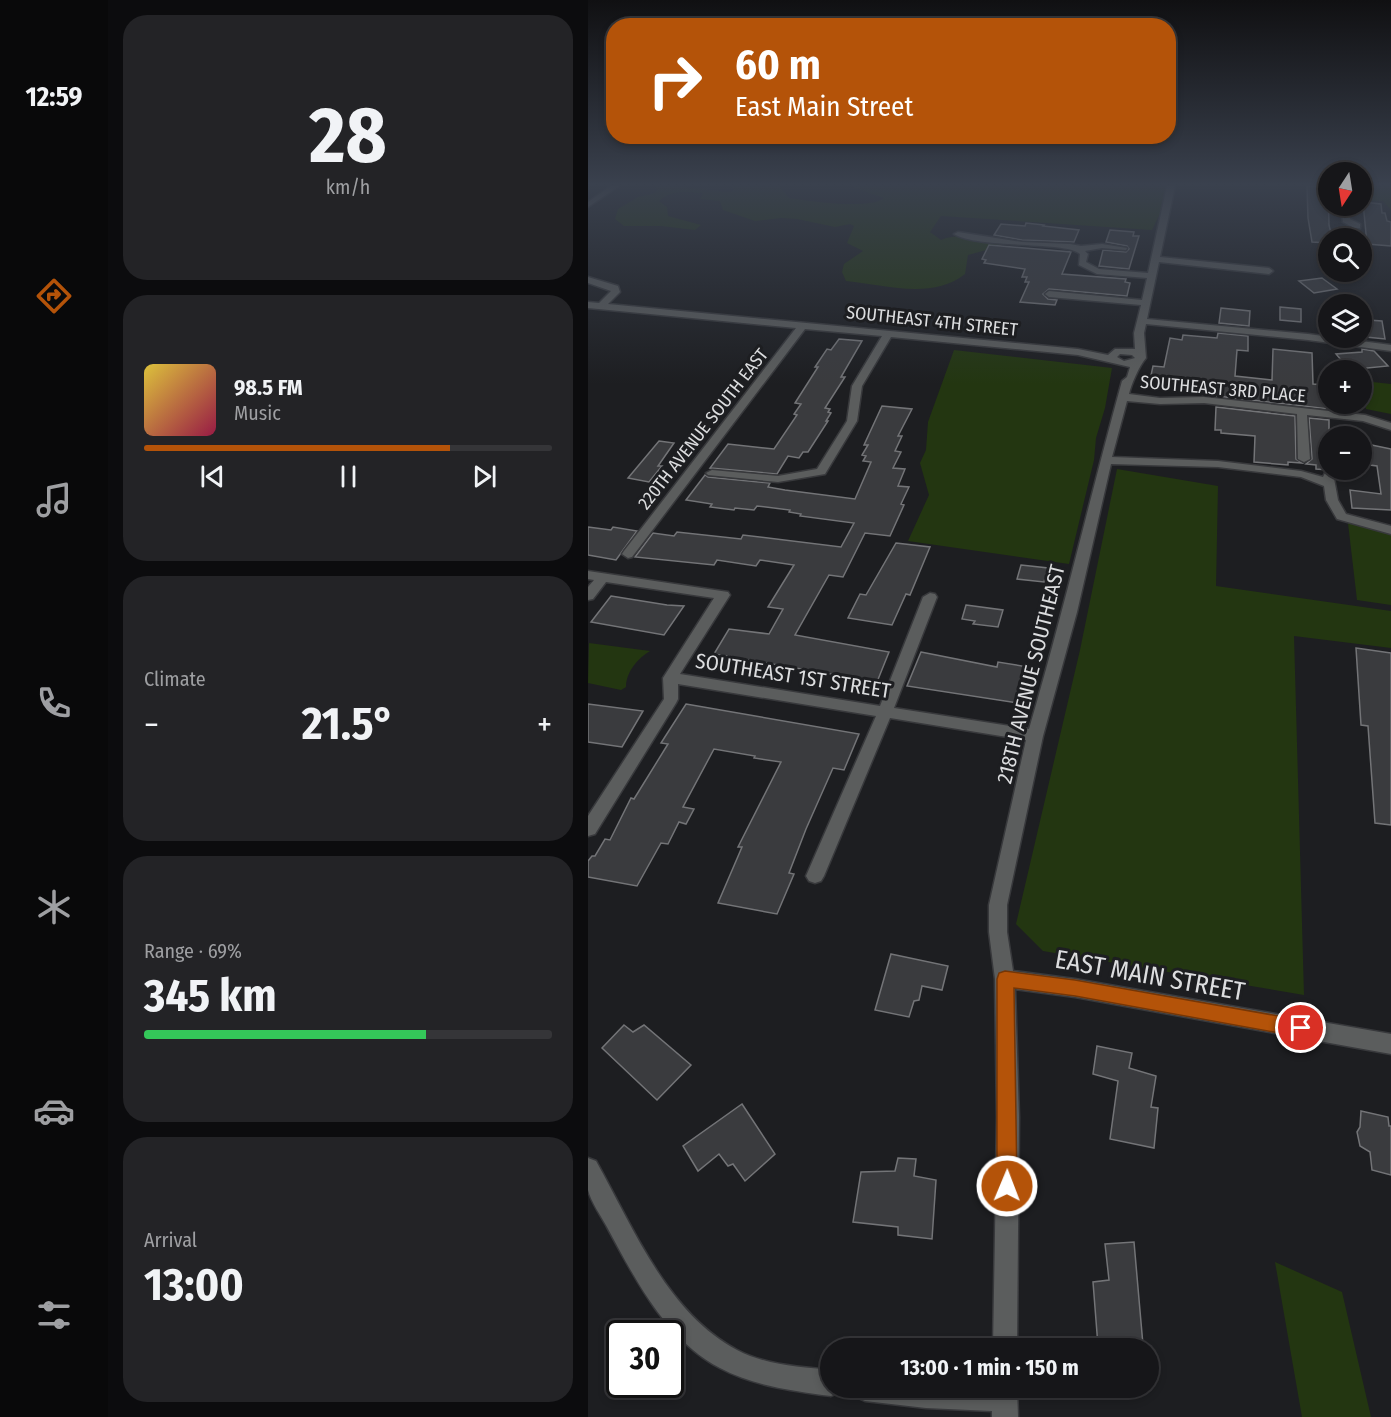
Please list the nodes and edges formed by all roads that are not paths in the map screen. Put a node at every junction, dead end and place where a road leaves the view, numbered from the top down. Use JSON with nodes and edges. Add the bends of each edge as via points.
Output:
{"nodes":[{"id":1,"x":1083,"y":252,"type":"edge"},
{"id":2,"x":1157,"y":252,"type":"edge"},
{"id":3,"x":1155,"y":259,"type":"junction"},
{"id":4,"x":1269,"y":271,"type":"dead end"},
{"id":5,"x":1152,"y":276,"type":"junction"},
{"id":6,"x":588,"y":280,"type":"edge"},
{"id":7,"x":1050,"y":294,"type":"dead end"},
{"id":8,"x":588,"y":300,"type":"edge"},
{"id":9,"x":1146,"y":303,"type":"junction"},
{"id":10,"x":604,"y":304,"type":"junction"},
{"id":11,"x":588,"y":305,"type":"edge"},
{"id":12,"x":1142,"y":321,"type":"junction"},
{"id":13,"x":804,"y":324,"type":"junction"},
{"id":14,"x":889,"y":333,"type":"junction"},
{"id":15,"x":1139,"y":333,"type":"junction"},
{"id":16,"x":1391,"y":348,"type":"edge"},
{"id":17,"x":1118,"y":356,"type":"junction"},
{"id":18,"x":1139,"y":359,"type":"junction"},
{"id":19,"x":1127,"y":381,"type":"junction"},
{"id":20,"x":1124,"y":397,"type":"junction"},
{"id":21,"x":1302,"y":411,"type":"junction"},
{"id":22,"x":1391,"y":427,"type":"edge"},
{"id":23,"x":1304,"y":459,"type":"dead end"},
{"id":24,"x":1106,"y":460,"type":"junction"},
{"id":25,"x":712,"y":473,"type":"dead end"},
{"id":26,"x":1391,"y":530,"type":"edge"},
{"id":27,"x":628,"y":554,"type":"dead end"},
{"id":28,"x":595,"y":576,"type":"edge"},
{"id":29,"x":588,"y":596,"type":"edge"},
{"id":30,"x":930,"y":597,"type":"dead end"},
{"id":31,"x":670,"y":678,"type":"junction"},
{"id":32,"x":885,"y":712,"type":"junction"},
{"id":33,"x":1035,"y":736,"type":"junction"},
{"id":34,"x":589,"y":829,"type":"edge"},
{"id":35,"x":815,"y":876,"type":"dead end"},
{"id":36,"x":1005,"y":979,"type":"junction"},
{"id":37,"x":1391,"y":1044,"type":"edge"},
{"id":38,"x":588,"y":1169,"type":"edge"},
{"id":39,"x":1005,"y":1338,"type":"edge"},
{"id":40,"x":820,"y":1381,"type":"edge"},
{"id":41,"x":966,"y":1398,"type":"edge"},
{"id":42,"x":1005,"y":1401,"type":"edge"}],
"edges":[{"from":1,"to":5,"type":"street","via":[[1082,263],[1089,269]]},
{"from":2,"to":3,"type":"street"},
{"from":3,"to":4,"type":"street"},
{"from":3,"to":5,"type":"street"},
{"from":5,"to":9,"type":"street"},
{"from":6,"to":10,"type":"street","via":[[615,288],[616,292]]},
{"from":7,"to":9,"type":"street"},
{"from":8,"to":10,"type":"street","name":"SOUTHEAST 4TH STREET"},
{"from":9,"to":12,"type":"street"},
{"from":10,"to":11,"type":"street","name":"SOUTHEAST 4TH STREET"},
{"from":10,"to":13,"type":"street","name":"SOUTHEAST 4TH STREET","via":[[769,324]]},
{"from":12,"to":15,"type":"street"},
{"from":12,"to":16,"type":"street"},
{"from":13,"to":14,"type":"street","name":"SOUTHEAST 4TH STREET"},
{"from":13,"to":27,"type":"street","name":"220TH AVENUE SOUTH EAST"},
{"from":14,"to":17,"type":"street","name":"SOUTHEAST 4TH STREET"},
{"from":14,"to":25,"type":"street","via":[[856,386],[852,421],[821,472],[778,479]]},
{"from":15,"to":17,"type":"street"},
{"from":15,"to":18,"type":"street"},
{"from":17,"to":18,"type":"street","name":"SOUTHEAST 4TH STREET"},
{"from":17,"to":19,"type":"street"},
{"from":18,"to":19,"type":"street","name":"218TH AVENUE SOUTHEAST","via":[[1131,380]]},
{"from":19,"to":20,"type":"street","name":"218TH AVENUE SOUTHEAST"},
{"from":20,"to":21,"type":"street","name":"SOUTHEAST 3RD PLACE","via":[[1204,400]]},
{"from":20,"to":24,"type":"street","name":"218TH AVENUE SOUTHEAST"},
{"from":21,"to":22,"type":"street","name":"SOUTHEAST 3RD PLACE","via":[[1365,418]]},
{"from":21,"to":23,"type":"street"},
{"from":24,"to":26,"type":"street","via":[[1218,464],[1330,480],[1334,508],[1341,516]]},
{"from":24,"to":33,"type":"street","name":"218TH AVENUE SOUTHEAST","via":[[1070,612]]},
{"from":28,"to":29,"type":"street"},
{"from":28,"to":31,"type":"street","name":"SOUTHEAST 1ST STREET","via":[[723,595]]},
{"from":30,"to":32,"type":"street"},
{"from":31,"to":32,"type":"street","name":"SOUTHEAST 1ST STREET"},
{"from":31,"to":34,"type":"street","via":[[671,700]]},
{"from":32,"to":33,"type":"street","name":"SOUTHEAST 1ST STREET"},
{"from":32,"to":35,"type":"street"},
{"from":33,"to":36,"type":"street","name":"218TH AVENUE SOUTHEAST","via":[[998,905]]},
{"from":36,"to":37,"type":"street","name":"EAST MAIN STREET"},
{"from":36,"to":39,"type":"street","name":"218TH AVENUE SOUTHEAST"},
{"from":38,"to":40,"type":"street","via":[[661,1296],[692,1334],[727,1358],[759,1371]]},
{"from":41,"to":42,"type":"street"}]}
